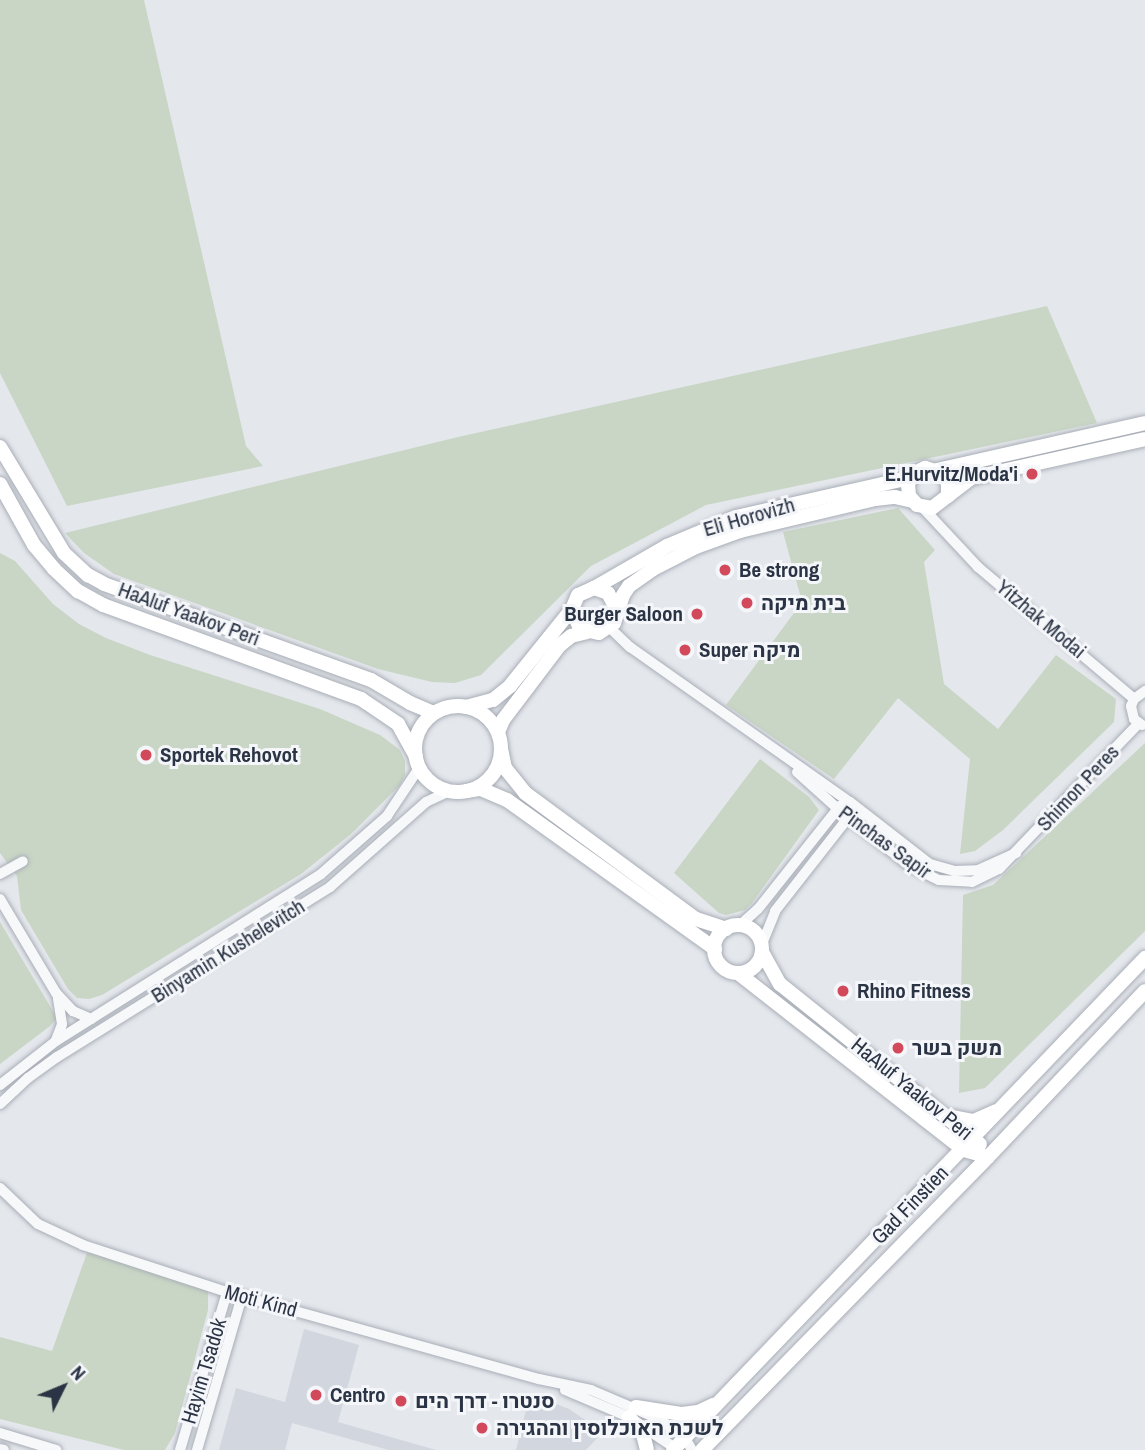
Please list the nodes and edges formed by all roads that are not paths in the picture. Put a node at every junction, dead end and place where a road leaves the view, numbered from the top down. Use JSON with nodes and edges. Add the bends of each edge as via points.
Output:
{"nodes":[{"id":1,"x":1145,"y":423,"type":"edge"},
{"id":2,"x":1145,"y":439,"type":"edge"},
{"id":3,"x":0,"y":447,"type":"edge"},
{"id":4,"x":937,"y":470,"type":"junction"},
{"id":5,"x":914,"y":473,"type":"junction"},
{"id":6,"x":0,"y":484,"type":"edge"},
{"id":7,"x":946,"y":499,"type":"junction"},
{"id":8,"x":918,"y":505,"type":"junction"},
{"id":9,"x":950,"y":537,"type":"junction"},
{"id":10,"x":594,"y":588,"type":"junction"},
{"id":11,"x":572,"y":609,"type":"junction"},
{"id":12,"x":617,"y":610,"type":"junction"},
{"id":13,"x":610,"y":628,"type":"junction"},
{"id":14,"x":587,"y":632,"type":"junction"},
{"id":15,"x":1145,"y":691,"type":"edge"},
{"id":16,"x":1134,"y":699,"type":"junction"},
{"id":17,"x":466,"y":707,"type":"junction"},
{"id":18,"x":434,"y":713,"type":"junction"},
{"id":19,"x":1142,"y":725,"type":"edge"},
{"id":20,"x":498,"y":732,"type":"junction"},
{"id":21,"x":771,"y":747,"type":"junction"},
{"id":22,"x":501,"y":749,"type":"junction"},
{"id":23,"x":417,"y":762,"type":"junction"},
{"id":24,"x":450,"y":791,"type":"junction"},
{"id":25,"x":466,"y":791,"type":"junction"},
{"id":26,"x":850,"y":802,"type":"junction"},
{"id":27,"x":836,"y":807,"type":"junction"},
{"id":28,"x":848,"y":818,"type":"junction"},
{"id":29,"x":1016,"y":853,"type":"junction"},
{"id":30,"x":23,"y":861,"type":"dead end"},
{"id":31,"x":0,"y":874,"type":"edge"},
{"id":32,"x":0,"y":899,"type":"edge"},
{"id":33,"x":733,"y":927,"type":"junction"},
{"id":34,"x":762,"y":948,"type":"junction"},
{"id":35,"x":715,"y":949,"type":"junction"},
{"id":36,"x":1145,"y":958,"type":"edge"},
{"id":37,"x":738,"y":973,"type":"junction"},
{"id":38,"x":1145,"y":991,"type":"edge"},
{"id":39,"x":56,"y":993,"type":"junction"},
{"id":40,"x":91,"y":1019,"type":"junction"},
{"id":41,"x":55,"y":1041,"type":"junction"},
{"id":42,"x":0,"y":1085,"type":"edge"},
{"id":43,"x":1011,"y":1100,"type":"junction"},
{"id":44,"x":0,"y":1104,"type":"edge"},
{"id":45,"x":940,"y":1109,"type":"junction"},
{"id":46,"x":934,"y":1126,"type":"junction"},
{"id":47,"x":976,"y":1138,"type":"junction"},
{"id":48,"x":964,"y":1150,"type":"junction"},
{"id":49,"x":988,"y":1157,"type":"junction"},
{"id":50,"x":947,"y":1168,"type":"junction"},
{"id":51,"x":0,"y":1188,"type":"edge"},
{"id":52,"x":227,"y":1292,"type":"junction"},
{"id":53,"x":242,"y":1296,"type":"junction"},
{"id":54,"x":720,"y":1401,"type":"junction"},
{"id":55,"x":632,"y":1412,"type":"junction"},
{"id":56,"x":0,"y":1433,"type":"edge"},
{"id":57,"x":680,"y":1447,"type":"edge"},
{"id":58,"x":56,"y":1450,"type":"edge"},
{"id":59,"x":180,"y":1450,"type":"edge"},
{"id":60,"x":197,"y":1450,"type":"edge"},
{"id":61,"x":647,"y":1450,"type":"edge"},
{"id":62,"x":702,"y":1450,"type":"edge"}],
"edges":[{"from":1,"to":4,"type":"street"},
{"from":2,"to":7,"type":"street","via":[[983,475],[962,483]]},
{"from":3,"to":18,"type":"street","name":"HaAluf Yaakov Peri","via":[[64,553],[88,575],[371,680]]},
{"from":4,"to":5,"type":"street","via":[[925,468]]},
{"from":4,"to":7,"type":"street","via":[[948,484]]},
{"from":5,"to":8,"type":"street","via":[[908,484]]},
{"from":5,"to":10,"type":"street","name":"Eli Horovizh","via":[[900,481],[714,525]]},
{"from":6,"to":23,"type":"street","name":"HaAluf Yaakov Peri","via":[[34,545],[78,590],[125,614],[361,699],[398,724]]},
{"from":7,"to":8,"type":"street","via":[[937,507]]},
{"from":7,"to":9,"type":"street","via":[[943,518]]},
{"from":8,"to":9,"type":"street","name":"Yitzhak Modai"},
{"from":8,"to":12,"type":"street","name":"Eli Horovizh","via":[[895,497],[875,499],[719,538],[639,578],[623,595]]},
{"from":9,"to":16,"type":"street","name":"Yitzhak Modai","via":[[978,567]]},
{"from":10,"to":11,"type":"street","via":[[578,595]]},
{"from":10,"to":12,"type":"street","via":[[608,593]]},
{"from":11,"to":14,"type":"street","via":[[575,623]]},
{"from":11,"to":17,"type":"street","via":[[510,686],[493,700]]},
{"from":12,"to":13,"type":"street"},
{"from":13,"to":14,"type":"street"},
{"from":13,"to":21,"type":"street","name":"Pinchas Sapir"},
{"from":14,"to":20,"type":"street","via":[[560,645]]},
{"from":15,"to":16,"type":"street"},
{"from":16,"to":19,"type":"street","via":[[1132,713]]},
{"from":17,"to":18,"type":"street"},
{"from":17,"to":20,"type":"street","via":[[485,716]]},
{"from":18,"to":23,"type":"street","via":[[417,736]]},
{"from":19,"to":29,"type":"street","name":"Shimon Peres"},
{"from":20,"to":22,"type":"street"},
{"from":21,"to":26,"type":"street","name":"Pinchas Sapir"},
{"from":21,"to":27,"type":"street","name":"Pinchas Sapir"},
{"from":22,"to":25,"type":"street","via":[[492,776]]},
{"from":22,"to":33,"type":"street","via":[[509,774],[525,793],[696,919]]},
{"from":23,"to":24,"type":"street","via":[[432,783]]},
{"from":23,"to":40,"type":"street","name":"Binyamin Kushelevitch","via":[[387,816],[321,874]]},
{"from":24,"to":25,"type":"street"},
{"from":24,"to":44,"type":"street","name":"Binyamin Kushelevitch","via":[[426,802],[330,887],[57,1057]]},
{"from":25,"to":35,"type":"street","via":[[481,789],[507,800]]},
{"from":26,"to":27,"type":"street"},
{"from":26,"to":28,"type":"street"},
{"from":26,"to":29,"type":"street","name":"Pinchas Sapir","via":[[921,858],[942,868],[978,870]]},
{"from":27,"to":28,"type":"street","name":"Pinchas Sapir"},
{"from":27,"to":33,"type":"street","via":[[758,909]]},
{"from":28,"to":29,"type":"street","name":"Pinchas Sapir","via":[[910,866],[939,880],[962,883],[983,879]]},
{"from":28,"to":34,"type":"street","via":[[781,902],[765,931]]},
{"from":30,"to":31,"type":"street"},
{"from":32,"to":39,"type":"street"},
{"from":33,"to":34,"type":"street","via":[[753,930]]},
{"from":33,"to":35,"type":"street","via":[[718,937]]},
{"from":34,"to":37,"type":"street","via":[[757,965]]},
{"from":34,"to":45,"type":"street","name":"HaAluf Yaakov Peri","via":[[780,984]]},
{"from":35,"to":37,"type":"street","via":[[724,968]]},
{"from":36,"to":43,"type":"street","name":"Gad Finstien"},
{"from":37,"to":46,"type":"street","name":"HaAluf Yaakov Peri"},
{"from":38,"to":49,"type":"street","name":"Gad Finstien"},
{"from":39,"to":40,"type":"street","via":[[73,1011]]},
{"from":39,"to":41,"type":"street","via":[[62,1024]]},
{"from":40,"to":41,"type":"street","name":"Binyamin Kushelevitch"},
{"from":41,"to":42,"type":"street","name":"Binyamin Kushelevitch"},
{"from":43,"to":45,"type":"street","via":[[974,1121]]},
{"from":43,"to":47,"type":"street","name":"Gad Finstien"},
{"from":45,"to":47,"type":"street","name":"HaAluf Yaakov Peri"},
{"from":46,"to":48,"type":"street","name":"HaAluf Yaakov Peri"},
{"from":46,"to":50,"type":"street","via":[[947,1148]]},
{"from":47,"to":48,"type":"street","name":"Gad Finstien"},
{"from":47,"to":49,"type":"street","name":"HaAluf Yaakov Peri"},
{"from":48,"to":49,"type":"street","name":"HaAluf Yaakov Peri"},
{"from":48,"to":50,"type":"street","name":"Gad Finstien"},
{"from":49,"to":62,"type":"street","name":"Gad Finstien"},
{"from":50,"to":54,"type":"street","name":"Gad Finstien"},
{"from":51,"to":52,"type":"street","name":"Moti Kind","via":[[31,1219],[60,1236]]},
{"from":52,"to":53,"type":"street","name":"Moti Kind"},
{"from":52,"to":59,"type":"street","name":"Hayim Tsadok"},
{"from":53,"to":55,"type":"street","name":"Moti Kind","via":[[586,1389]]},
{"from":53,"to":60,"type":"street","name":"Hayim Tsadok"},
{"from":54,"to":55,"type":"street","via":[[690,1413]]},
{"from":54,"to":57,"type":"street","name":"Gad Finstien"},
{"from":55,"to":57,"type":"street","name":"Moti Kind","via":[[672,1426]]},
{"from":55,"to":61,"type":"street"},
{"from":56,"to":58,"type":"street"}]}
